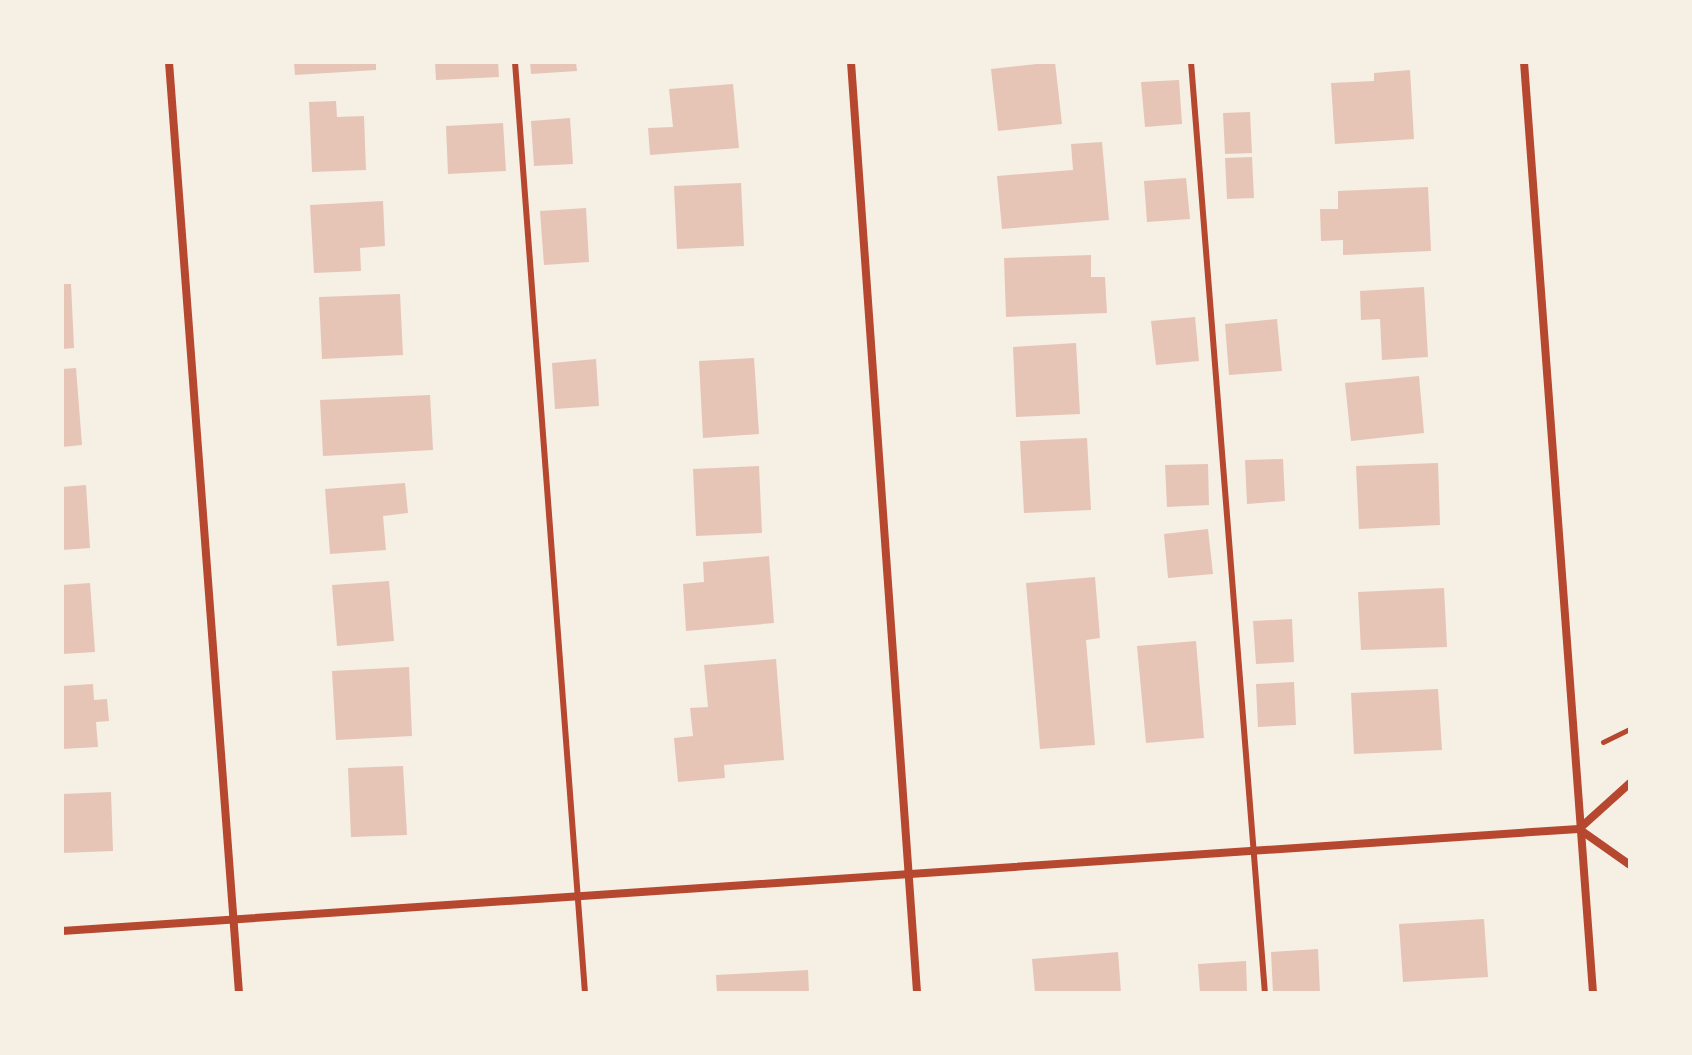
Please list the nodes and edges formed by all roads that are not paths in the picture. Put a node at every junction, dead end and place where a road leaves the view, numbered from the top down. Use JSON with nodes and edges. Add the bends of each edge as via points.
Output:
{"nodes":[{"id":1,"x":169,"y":62,"type":"edge"},
{"id":2,"x":515,"y":62,"type":"edge"},
{"id":3,"x":851,"y":62,"type":"edge"},
{"id":4,"x":1191,"y":62,"type":"edge"},
{"id":5,"x":1524,"y":62,"type":"edge"},
{"id":6,"x":1630,"y":783,"type":"edge"},
{"id":7,"x":1579,"y":829,"type":"junction"},
{"id":8,"x":1252,"y":852,"type":"junction"},
{"id":9,"x":1630,"y":865,"type":"edge"},
{"id":10,"x":907,"y":875,"type":"junction"},
{"id":11,"x":577,"y":896,"type":"junction"},
{"id":12,"x":232,"y":921,"type":"junction"},
{"id":13,"x":62,"y":931,"type":"edge"},
{"id":14,"x":239,"y":993,"type":"edge"},
{"id":15,"x":585,"y":993,"type":"edge"},
{"id":16,"x":917,"y":993,"type":"edge"},
{"id":17,"x":1265,"y":993,"type":"edge"},
{"id":18,"x":1593,"y":993,"type":"edge"}],
"edges":[{"from":1,"to":12,"type":"street"},
{"from":2,"to":11,"type":"lane"},
{"from":3,"to":10,"type":"street"},
{"from":4,"to":8,"type":"lane"},
{"from":5,"to":7,"type":"street"},
{"from":6,"to":7,"type":"street"},
{"from":7,"to":8,"type":"street"},
{"from":7,"to":9,"type":"street"},
{"from":7,"to":18,"type":"street"},
{"from":8,"to":10,"type":"street"},
{"from":8,"to":17,"type":"lane"},
{"from":10,"to":11,"type":"street"},
{"from":10,"to":16,"type":"street"},
{"from":11,"to":12,"type":"street"},
{"from":11,"to":15,"type":"lane"},
{"from":12,"to":13,"type":"street"},
{"from":12,"to":14,"type":"street"}]}
